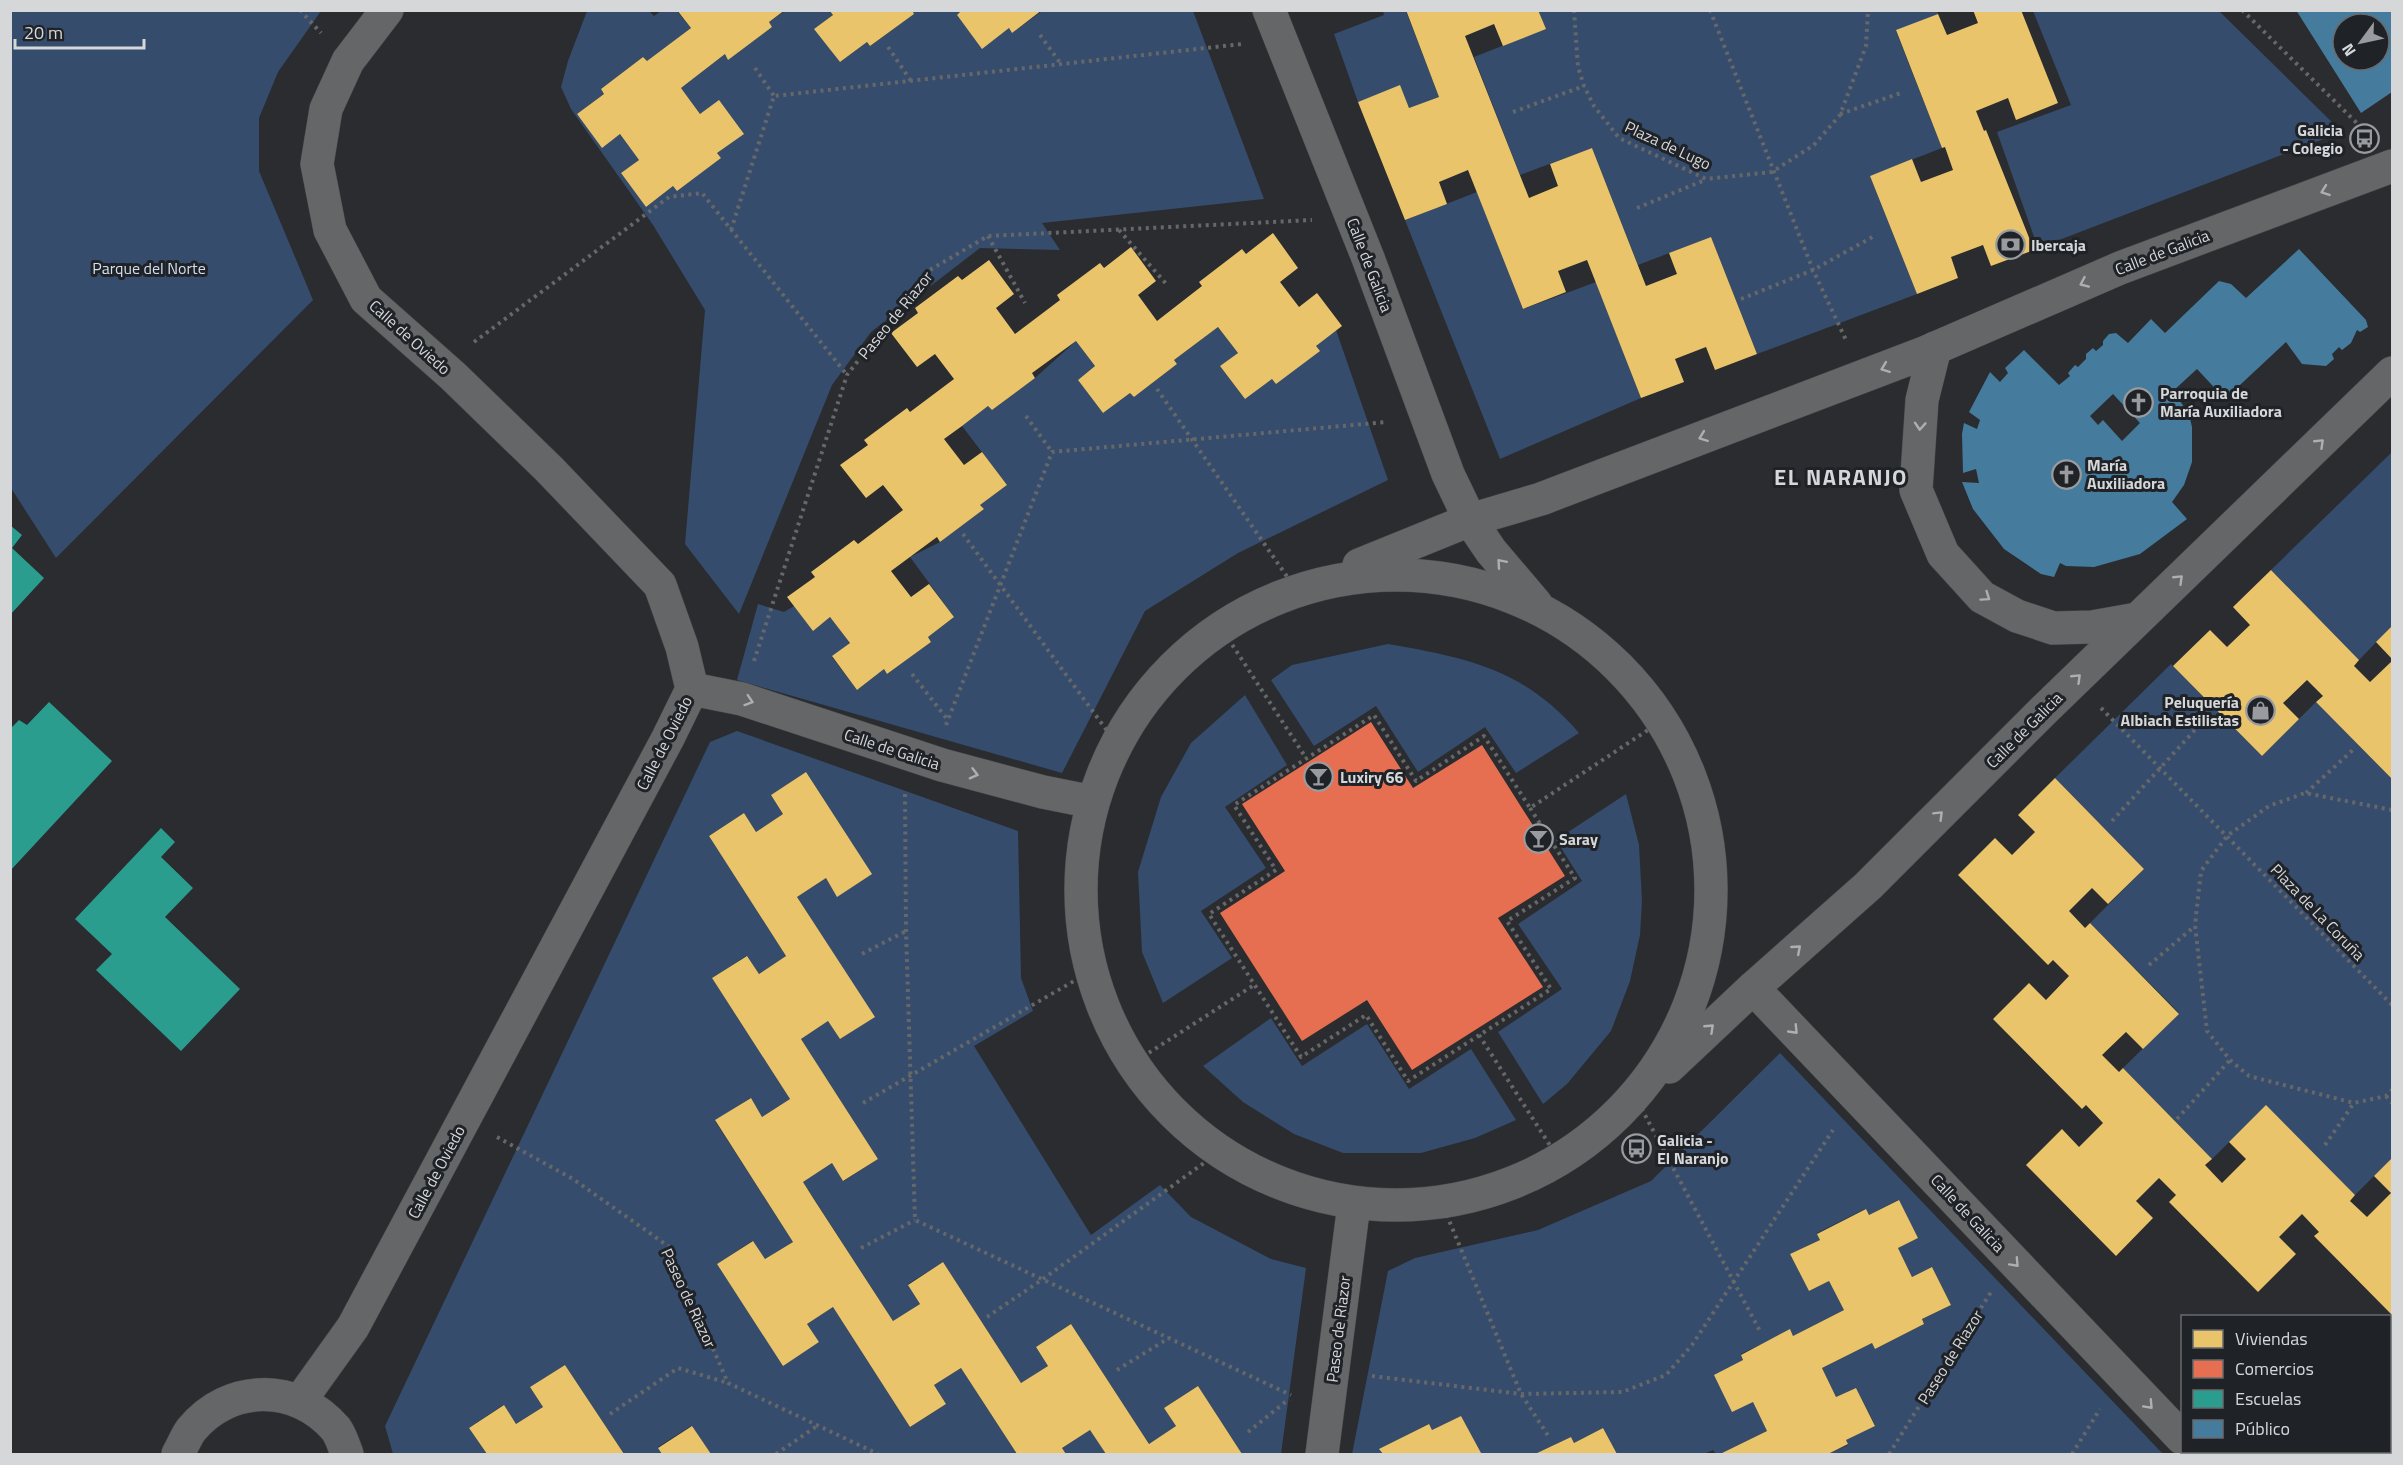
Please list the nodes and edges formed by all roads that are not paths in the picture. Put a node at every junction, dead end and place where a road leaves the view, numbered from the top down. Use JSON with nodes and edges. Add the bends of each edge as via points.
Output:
{"nodes":[{"id":1,"x":387,"y":10,"type":"edge"},
{"id":2,"x":1275,"y":25,"type":"edge"},
{"id":3,"x":2384,"y":153,"type":"edge"},
{"id":4,"x":1935,"y":348,"type":"junction"},
{"id":5,"x":2392,"y":373,"type":"edge"},
{"id":6,"x":1470,"y":520,"type":"junction"},
{"id":7,"x":1310,"y":586,"type":"junction"},
{"id":8,"x":1536,"y":604,"type":"junction"},
{"id":9,"x":2137,"y":620,"type":"junction"},
{"id":10,"x":692,"y":689,"type":"junction"},
{"id":11,"x":1093,"y":802,"type":"junction"},
{"id":12,"x":1753,"y":988,"type":"junction"},
{"id":13,"x":1667,"y":1069,"type":"junction"},
{"id":14,"x":1354,"y":1204,"type":"junction"},
{"id":15,"x":300,"y":1401,"type":"junction"},
{"id":16,"x":2181,"y":1437,"type":"edge"},
{"id":17,"x":178,"y":1455,"type":"edge"},
{"id":18,"x":347,"y":1455,"type":"edge"},
{"id":19,"x":1322,"y":1455,"type":"edge"}],
"edges":[{"from":1,"to":10,"type":"street","name":"Calle de Oviedo","via":[[348,61],[326,110],[317,164],[330,230],[366,299],[549,469],[660,585]]},
{"from":2,"to":6,"type":"street","name":"Calle de Galicia","via":[[1448,474]]},
{"from":3,"to":4,"type":"street","name":"Calle de Galicia","one_way":true},
{"from":4,"to":6,"type":"street","name":"Calle de Galicia","one_way":true,"via":[[1541,499]]},
{"from":4,"to":9,"type":"street","one_way":true,"via":[[1922,400],[1916,490],[1943,554],[1982,597],[2017,616],[2053,628]]},
{"from":9,"to":5,"type":"street","name":"Calle de Galicia","one_way":true},
{"from":6,"to":7,"type":"street","name":"Calle de Galicia"},
{"from":8,"to":6,"type":"street","name":"Calle de Galicia","one_way":true},
{"from":7,"to":8,"type":"street","via":[[1398,571],[1445,576]]},
{"from":7,"to":11,"type":"street","name":"Calle de Galicia","via":[[1220,626],[1166,668],[1107,757]]},
{"from":8,"to":13,"type":"street","via":[[1641,689],[1687,769],[1709,850],[1705,951]]},
{"from":12,"to":9,"type":"street","name":"Calle de Galicia","one_way":true,"via":[[1868,886]]},
{"from":10,"to":11,"type":"street","name":"Calle de Galicia","one_way":true,"via":[[742,699],[918,758]]},
{"from":10,"to":15,"type":"street","name":"Calle de Oviedo","via":[[353,1327]]},
{"from":11,"to":14,"type":"street","name":"Calle de Galicia","via":[[1082,842],[1083,939],[1114,1033],[1130,1065],[1160,1100],[1237,1162],[1317,1195]]},
{"from":13,"to":12,"type":"street","name":"Calle de Galicia","one_way":true},
{"from":12,"to":16,"type":"street","name":"Calle de Galicia","one_way":true},
{"from":13,"to":14,"type":"street","name":"Calle de Galicia","via":[[1617,1122],[1560,1161],[1507,1185],[1442,1202]]},
{"from":14,"to":19,"type":"street","name":"Paseo de Riazor"},
{"from":15,"to":17,"type":"street","via":[[266,1393],[236,1397],[209,1412],[190,1431]]},
{"from":15,"to":18,"type":"street","via":[[319,1412],[337,1431]]}]}
